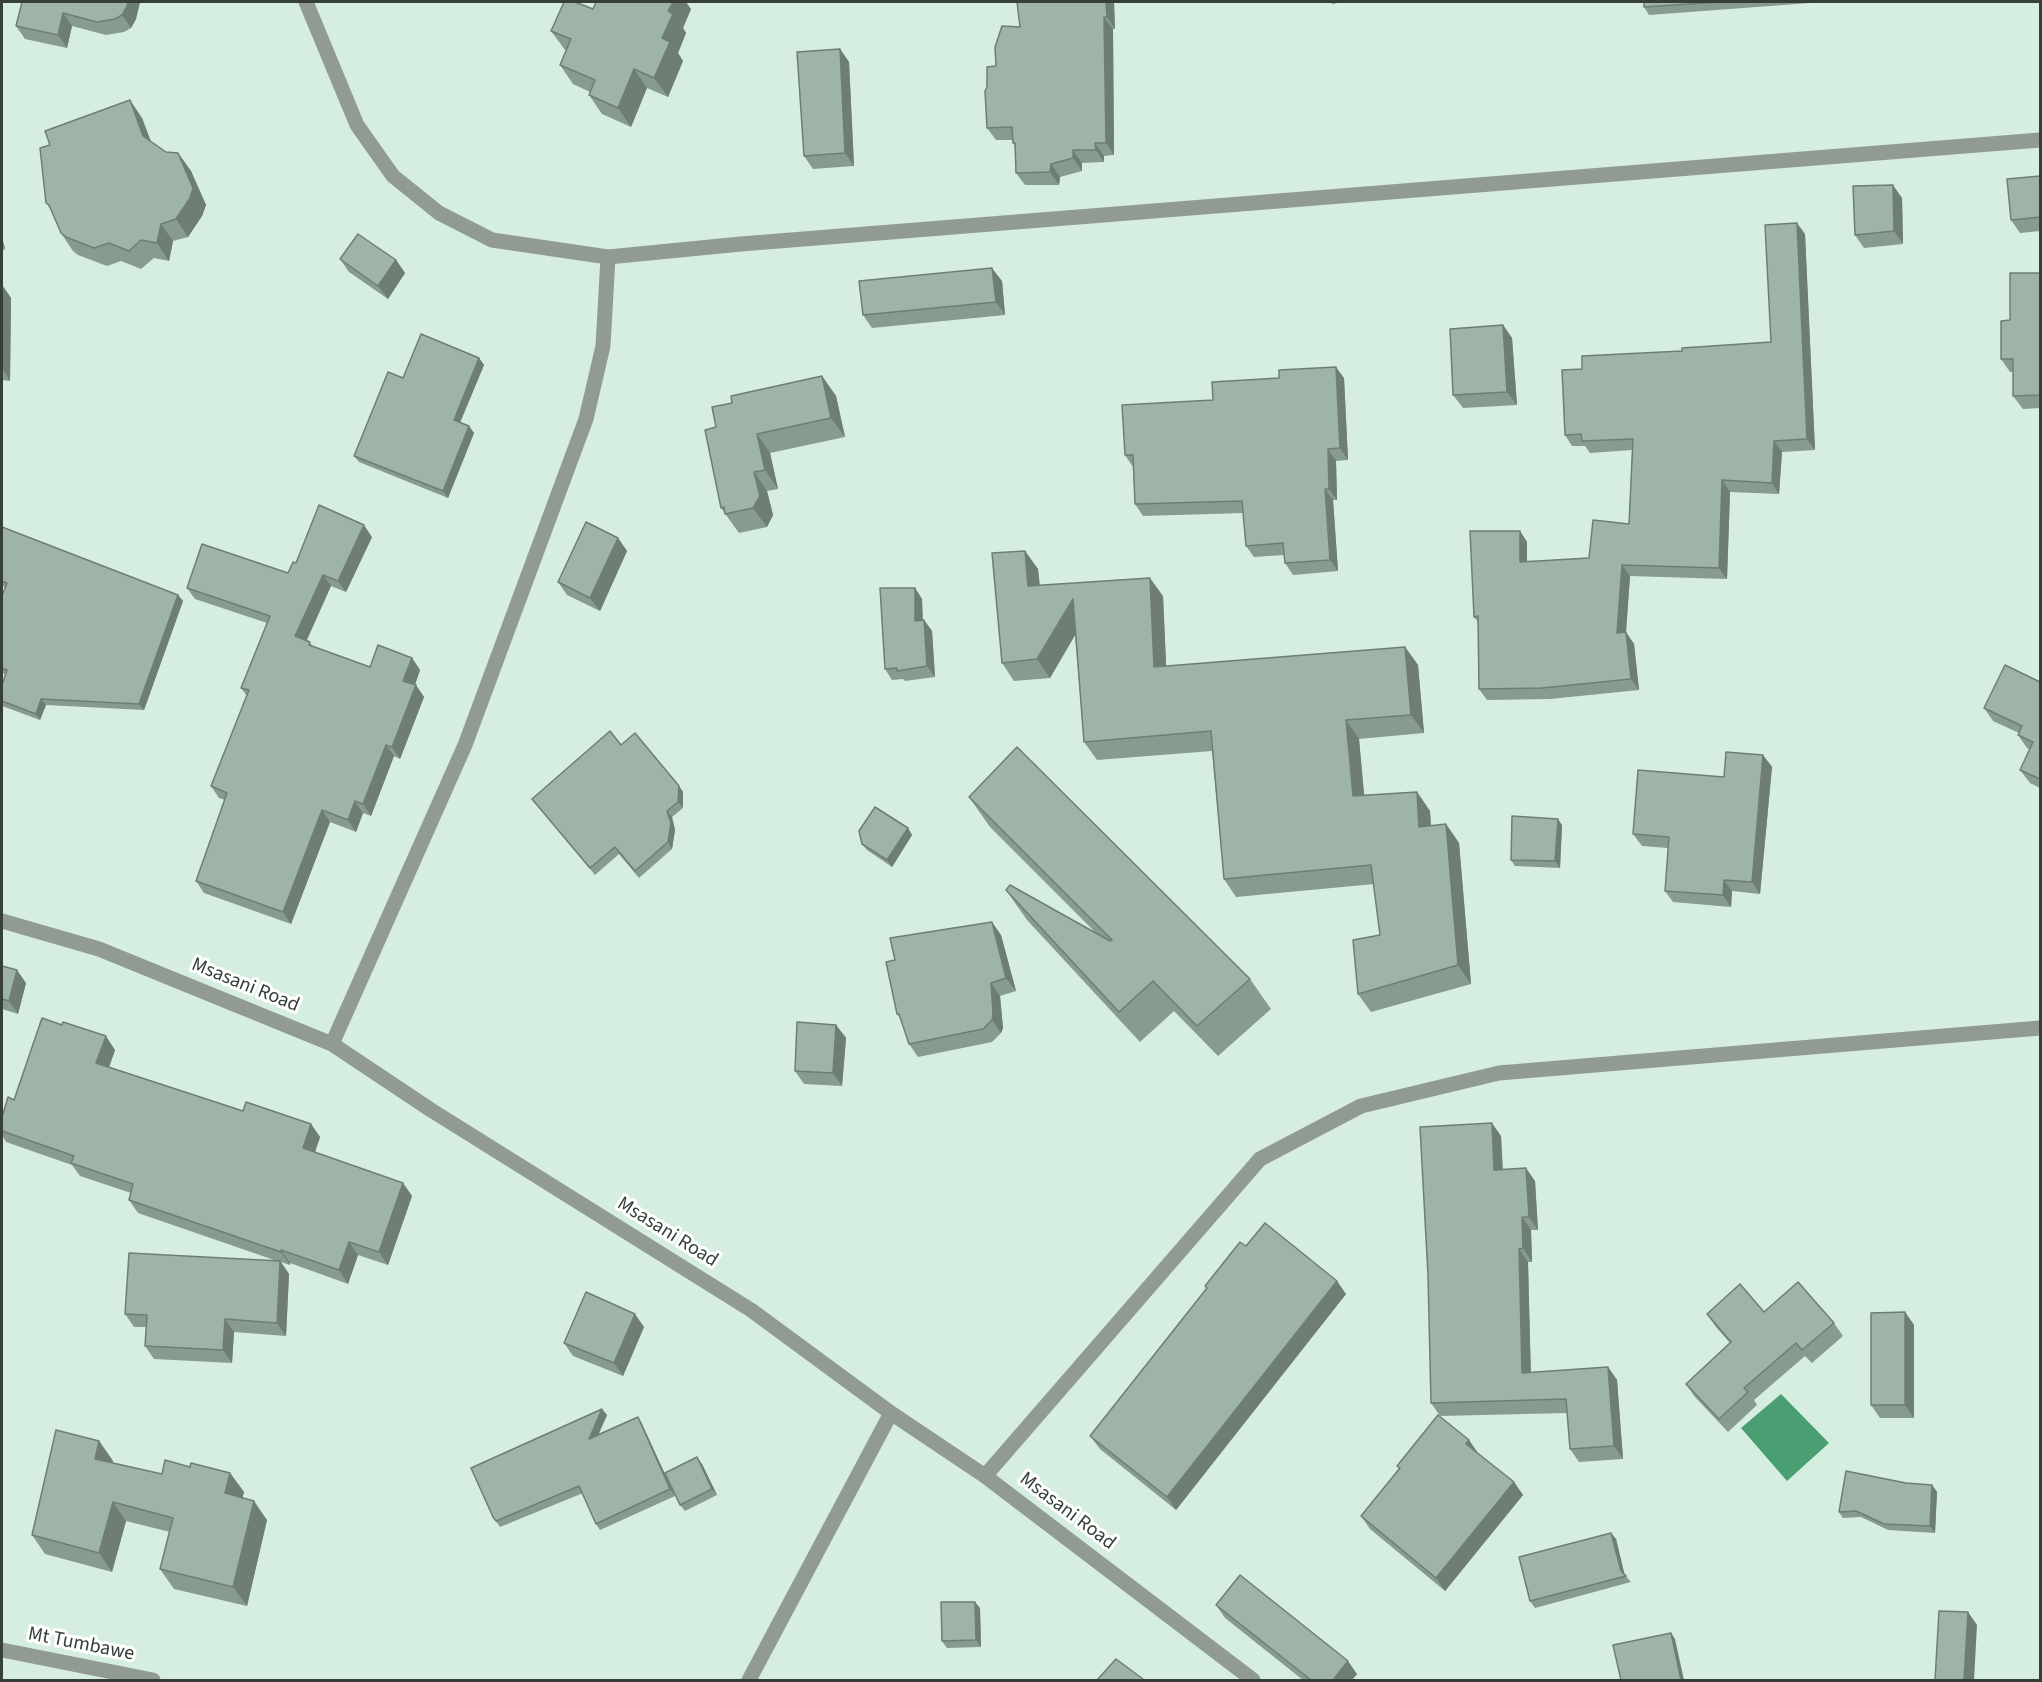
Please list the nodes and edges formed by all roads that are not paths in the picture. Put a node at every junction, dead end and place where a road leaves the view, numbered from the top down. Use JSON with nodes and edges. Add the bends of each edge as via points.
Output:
{"nodes":[{"id":1,"x":306,"y":2,"type":"edge"},
{"id":2,"x":2040,"y":140,"type":"edge"},
{"id":3,"x":608,"y":257,"type":"junction"},
{"id":4,"x":2,"y":921,"type":"edge"},
{"id":5,"x":2040,"y":1028,"type":"edge"},
{"id":6,"x":332,"y":1044,"type":"junction"},
{"id":7,"x":891,"y":1413,"type":"junction"},
{"id":8,"x":985,"y":1476,"type":"junction"},
{"id":9,"x":2,"y":1650,"type":"edge"},
{"id":10,"x":153,"y":1680,"type":"edge"},
{"id":11,"x":749,"y":1680,"type":"edge"},
{"id":12,"x":1253,"y":1680,"type":"edge"}],
"edges":[{"from":1,"to":3,"type":"street","via":[[357,125],[393,176],[439,213],[492,240]]},
{"from":2,"to":3,"type":"street"},
{"from":3,"to":6,"type":"street","via":[[603,346],[586,419],[465,745]]},
{"from":4,"to":6,"type":"street","name":"Msasani Road","via":[[99,949]]},
{"from":5,"to":8,"type":"street","via":[[1500,1073],[1361,1106],[1260,1159]]},
{"from":6,"to":7,"type":"street","name":"Msasani Road","via":[[751,1310]]},
{"from":7,"to":8,"type":"street","name":"Msasani Road"},
{"from":7,"to":11,"type":"street"},
{"from":8,"to":12,"type":"street","name":"Msasani Road"},
{"from":9,"to":10,"type":"street","name":"Mt Tumbawe"}]}
